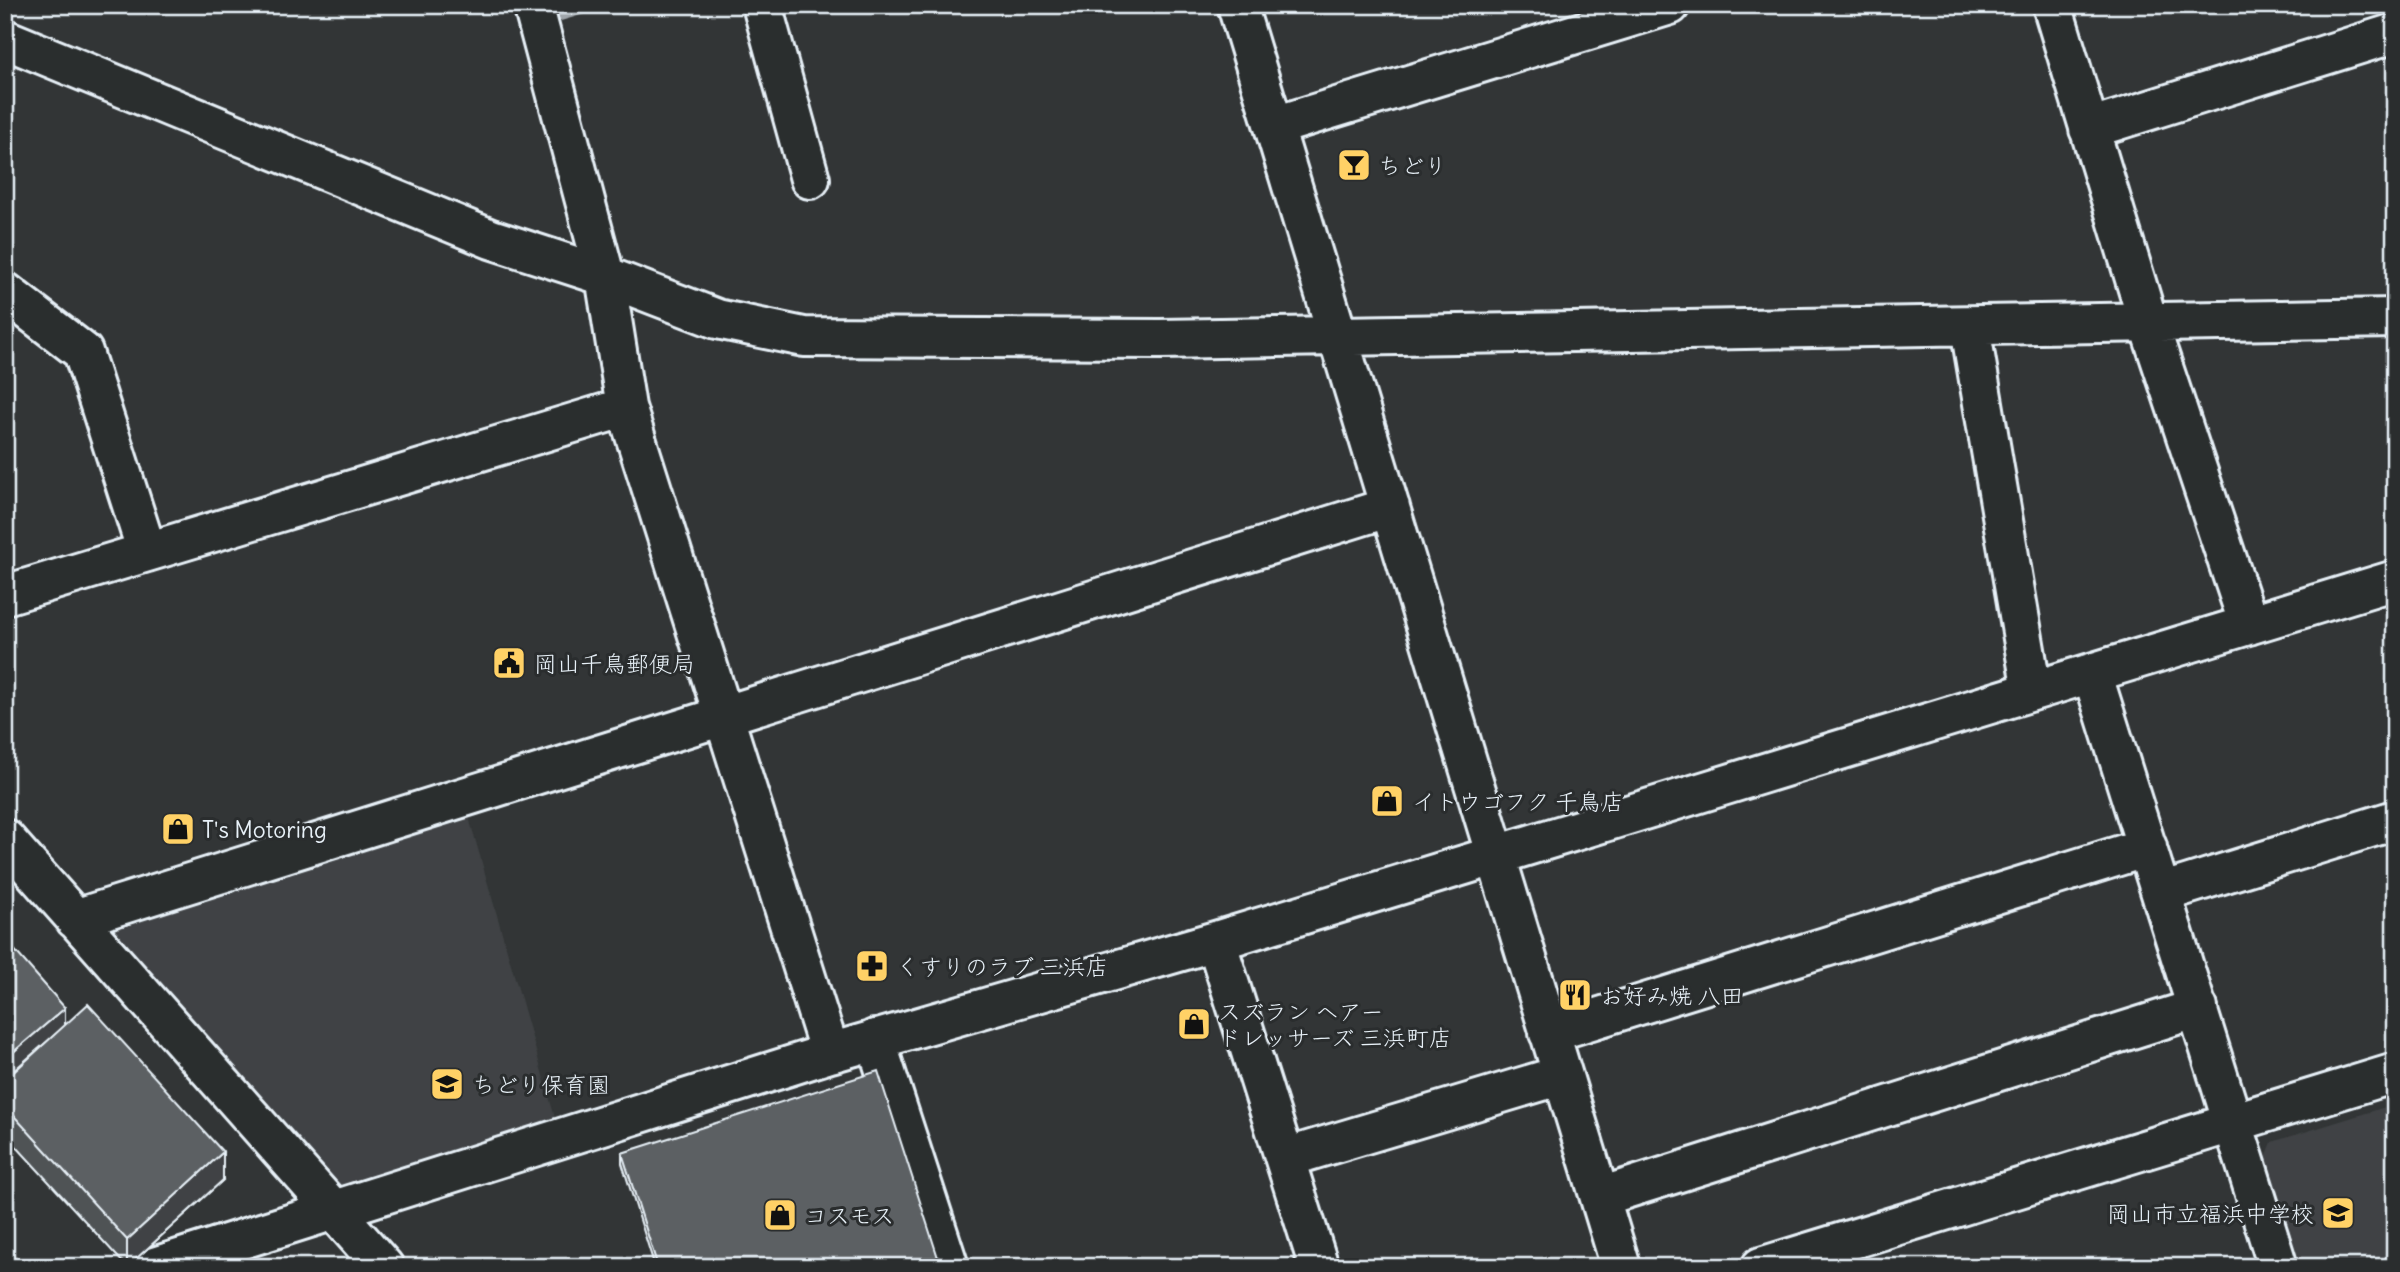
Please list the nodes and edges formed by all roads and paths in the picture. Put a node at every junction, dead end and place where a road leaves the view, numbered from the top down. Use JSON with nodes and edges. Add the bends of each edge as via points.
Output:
{"nodes":[{"id":1,"x":533,"y":5,"type":"edge"},
{"id":2,"x":762,"y":5,"type":"edge"},
{"id":3,"x":1237,"y":5,"type":"edge"},
{"id":4,"x":1670,"y":5,"type":"edge"},
{"id":5,"x":2052,"y":5,"type":"edge"},
{"id":6,"x":2395,"y":33,"type":"edge"},
{"id":7,"x":5,"y":39,"type":"edge"},
{"id":8,"x":1275,"y":126,"type":"junction"},
{"id":9,"x":2089,"y":129,"type":"junction"},
{"id":10,"x":810,"y":179,"type":"dead end"},
{"id":11,"x":605,"y":276,"type":"junction"},
{"id":12,"x":5,"y":292,"type":"edge"},
{"id":13,"x":2395,"y":318,"type":"edge"},
{"id":14,"x":2149,"y":324,"type":"junction"},
{"id":15,"x":1970,"y":327,"type":"junction"},
{"id":16,"x":1339,"y":335,"type":"junction"},
{"id":17,"x":626,"y":407,"type":"junction"},
{"id":18,"x":1390,"y":507,"type":"junction"},
{"id":19,"x":148,"y":552,"type":"junction"},
{"id":20,"x":2395,"y":580,"type":"edge"},
{"id":21,"x":5,"y":595,"type":"edge"},
{"id":22,"x":2249,"y":625,"type":"junction"},
{"id":23,"x":2092,"y":673,"type":"junction"},
{"id":24,"x":2032,"y":691,"type":"junction"},
{"id":25,"x":721,"y":716,"type":"junction"},
{"id":26,"x":2395,"y":820,"type":"edge"},
{"id":27,"x":5,"y":839,"type":"edge"},
{"id":28,"x":2147,"y":847,"type":"junction"},
{"id":29,"x":1494,"y":855,"type":"junction"},
{"id":30,"x":2161,"y":893,"type":"junction"},
{"id":31,"x":75,"y":919,"type":"junction"},
{"id":32,"x":1216,"y":941,"type":"junction"},
{"id":33,"x":2198,"y":1008,"type":"junction"},
{"id":34,"x":1549,"y":1033,"type":"junction"},
{"id":35,"x":875,"y":1039,"type":"junction"},
{"id":36,"x":830,"y":1053,"type":"junction"},
{"id":37,"x":2395,"y":1073,"type":"edge"},
{"id":38,"x":1562,"y":1075,"type":"junction"},
{"id":39,"x":2234,"y":1122,"type":"junction"},
{"id":40,"x":1284,"y":1158,"type":"junction"},
{"id":41,"x":1600,"y":1197,"type":"junction"},
{"id":42,"x":335,"y":1209,"type":"junction"},
{"id":43,"x":154,"y":1267,"type":"edge"},
{"id":44,"x":384,"y":1267,"type":"edge"},
{"id":45,"x":949,"y":1267,"type":"edge"},
{"id":46,"x":1319,"y":1267,"type":"edge"},
{"id":47,"x":1621,"y":1267,"type":"edge"},
{"id":48,"x":1761,"y":1267,"type":"edge"},
{"id":49,"x":2278,"y":1267,"type":"edge"}],
"edges":[{"from":1,"to":11,"type":"street"},
{"from":2,"to":10,"type":"street"},
{"from":3,"to":8,"type":"street"},
{"from":4,"to":8,"type":"street"},
{"from":5,"to":9,"type":"street"},
{"from":6,"to":9,"type":"street"},
{"from":7,"to":11,"type":"street","via":[[491,239]]},
{"from":8,"to":16,"type":"street"},
{"from":9,"to":14,"type":"street"},
{"from":11,"to":16,"type":"street","via":[[717,319],[804,337]]},
{"from":11,"to":17,"type":"street"},
{"from":12,"to":19,"type":"street","via":[[83,352]]},
{"from":13,"to":14,"type":"street"},
{"from":14,"to":15,"type":"street"},
{"from":14,"to":22,"type":"street"},
{"from":15,"to":16,"type":"street"},
{"from":15,"to":24,"type":"street"},
{"from":16,"to":18,"type":"street"},
{"from":17,"to":19,"type":"street"},
{"from":17,"to":25,"type":"street"},
{"from":18,"to":25,"type":"street"},
{"from":18,"to":29,"type":"street"},
{"from":19,"to":21,"type":"street"},
{"from":20,"to":22,"type":"street"},
{"from":22,"to":23,"type":"street"},
{"from":23,"to":24,"type":"street"},
{"from":23,"to":28,"type":"street"},
{"from":24,"to":29,"type":"street"},
{"from":25,"to":31,"type":"street"},
{"from":25,"to":36,"type":"street"},
{"from":26,"to":30,"type":"street"},
{"from":27,"to":31,"type":"street"},
{"from":28,"to":30,"type":"street"},
{"from":28,"to":34,"type":"street"},
{"from":29,"to":32,"type":"street"},
{"from":29,"to":34,"type":"street"},
{"from":30,"to":33,"type":"street"},
{"from":31,"to":42,"type":"street"},
{"from":32,"to":35,"type":"street"},
{"from":32,"to":40,"type":"street"},
{"from":33,"to":39,"type":"street"},
{"from":33,"to":41,"type":"street"},
{"from":34,"to":38,"type":"street"},
{"from":35,"to":36,"type":"street"},
{"from":35,"to":45,"type":"street"},
{"from":36,"to":42,"type":"street"},
{"from":37,"to":39,"type":"street"},
{"from":38,"to":40,"type":"street"},
{"from":38,"to":41,"type":"street"},
{"from":39,"to":48,"type":"street"},
{"from":39,"to":49,"type":"street"},
{"from":40,"to":46,"type":"street"},
{"from":41,"to":47,"type":"street"},
{"from":42,"to":43,"type":"street"},
{"from":42,"to":44,"type":"street"}]}
